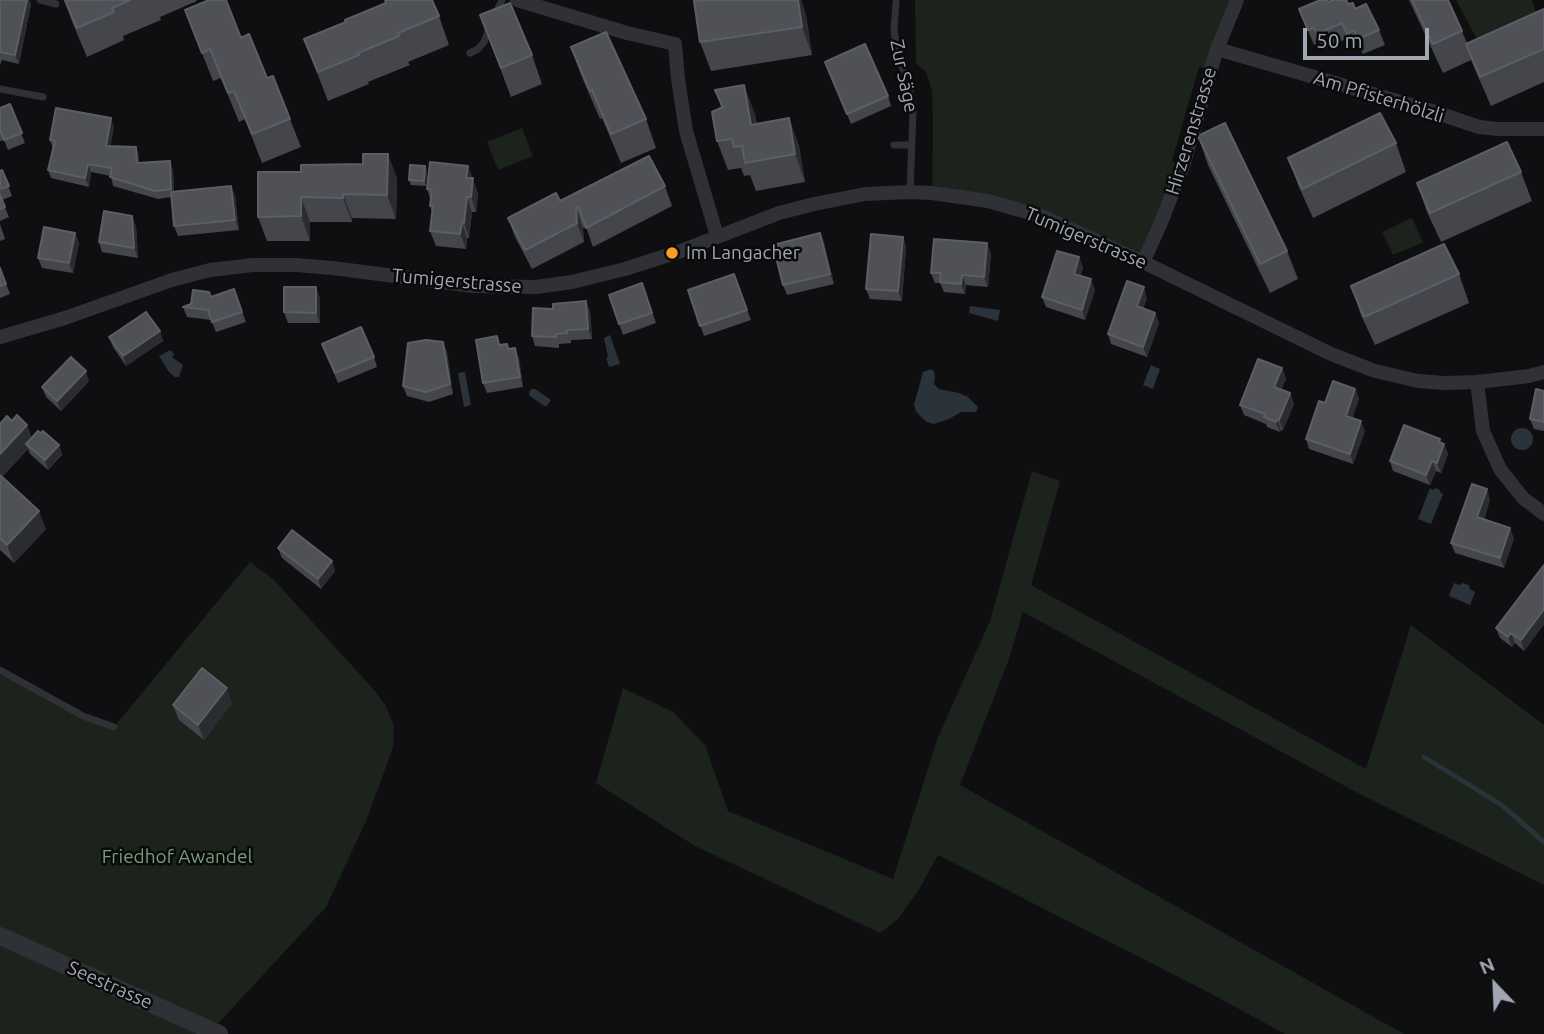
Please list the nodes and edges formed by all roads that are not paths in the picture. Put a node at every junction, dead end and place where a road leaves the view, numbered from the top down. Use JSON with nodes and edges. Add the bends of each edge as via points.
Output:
{"nodes":[{"id":1,"x":40,"y":0,"type":"edge"},
{"id":2,"x":502,"y":0,"type":"edge"},
{"id":3,"x":517,"y":0,"type":"edge"},
{"id":4,"x":1237,"y":0,"type":"edge"},
{"id":5,"x":897,"y":2,"type":"dead end"},
{"id":6,"x":56,"y":4,"type":"dead end"},
{"id":7,"x":1217,"y":48,"type":"junction"},
{"id":8,"x":476,"y":53,"type":"dead end"},
{"id":9,"x":0,"y":89,"type":"edge"},
{"id":10,"x":43,"y":97,"type":"dead end"},
{"id":11,"x":1544,"y":129,"type":"edge"},
{"id":12,"x":894,"y":145,"type":"dead end"},
{"id":13,"x":912,"y":145,"type":"junction"},
{"id":14,"x":910,"y":192,"type":"junction"},
{"id":15,"x":717,"y":236,"type":"junction"},
{"id":16,"x":1143,"y":261,"type":"junction"},
{"id":17,"x":0,"y":337,"type":"edge"},
{"id":18,"x":1544,"y":372,"type":"edge"},
{"id":19,"x":1477,"y":382,"type":"junction"},
{"id":20,"x":1544,"y":514,"type":"edge"},
{"id":21,"x":0,"y":670,"type":"edge"},
{"id":22,"x":114,"y":727,"type":"dead end"},
{"id":23,"x":0,"y":936,"type":"edge"},
{"id":24,"x":219,"y":1034,"type":"edge"}],
"edges":[{"from":1,"to":6,"type":"lane"},
{"from":2,"to":8,"type":"lane"},
{"from":3,"to":15,"type":"street","via":[[675,44],[686,131]]},
{"from":4,"to":7,"type":"street","name":"Hirzerenstrasse"},
{"from":5,"to":13,"type":"lane","name":"Zur Säge","via":[[894,30],[913,111]]},
{"from":7,"to":11,"type":"street","name":"Am Pfisterhölzli","via":[[1469,125]]},
{"from":7,"to":16,"type":"street","name":"Hirzerenstrasse","via":[[1183,166]]},
{"from":9,"to":10,"type":"lane"},
{"from":12,"to":13,"type":"lane"},
{"from":13,"to":14,"type":"lane","name":"Zur Säge"},
{"from":14,"to":15,"type":"street","name":"Tumigerstrasse","via":[[865,194],[814,204]]},
{"from":14,"to":16,"type":"street","name":"Tumigerstrasse","via":[[988,201],[1044,217]]},
{"from":15,"to":17,"type":"street","name":"Tumigerstrasse","via":[[625,270],[536,287],[473,286],[296,265],[210,270]]},
{"from":16,"to":19,"type":"street","name":"Tumigerstrasse","via":[[1374,371],[1444,383]]},
{"from":18,"to":19,"type":"street","name":"Tumigerstrasse"},
{"from":19,"to":20,"type":"street","via":[[1483,431],[1500,469],[1523,498]]},
{"from":21,"to":22,"type":"lane","via":[[83,716]]},
{"from":23,"to":24,"type":"street","name":"Seestrasse"}]}
